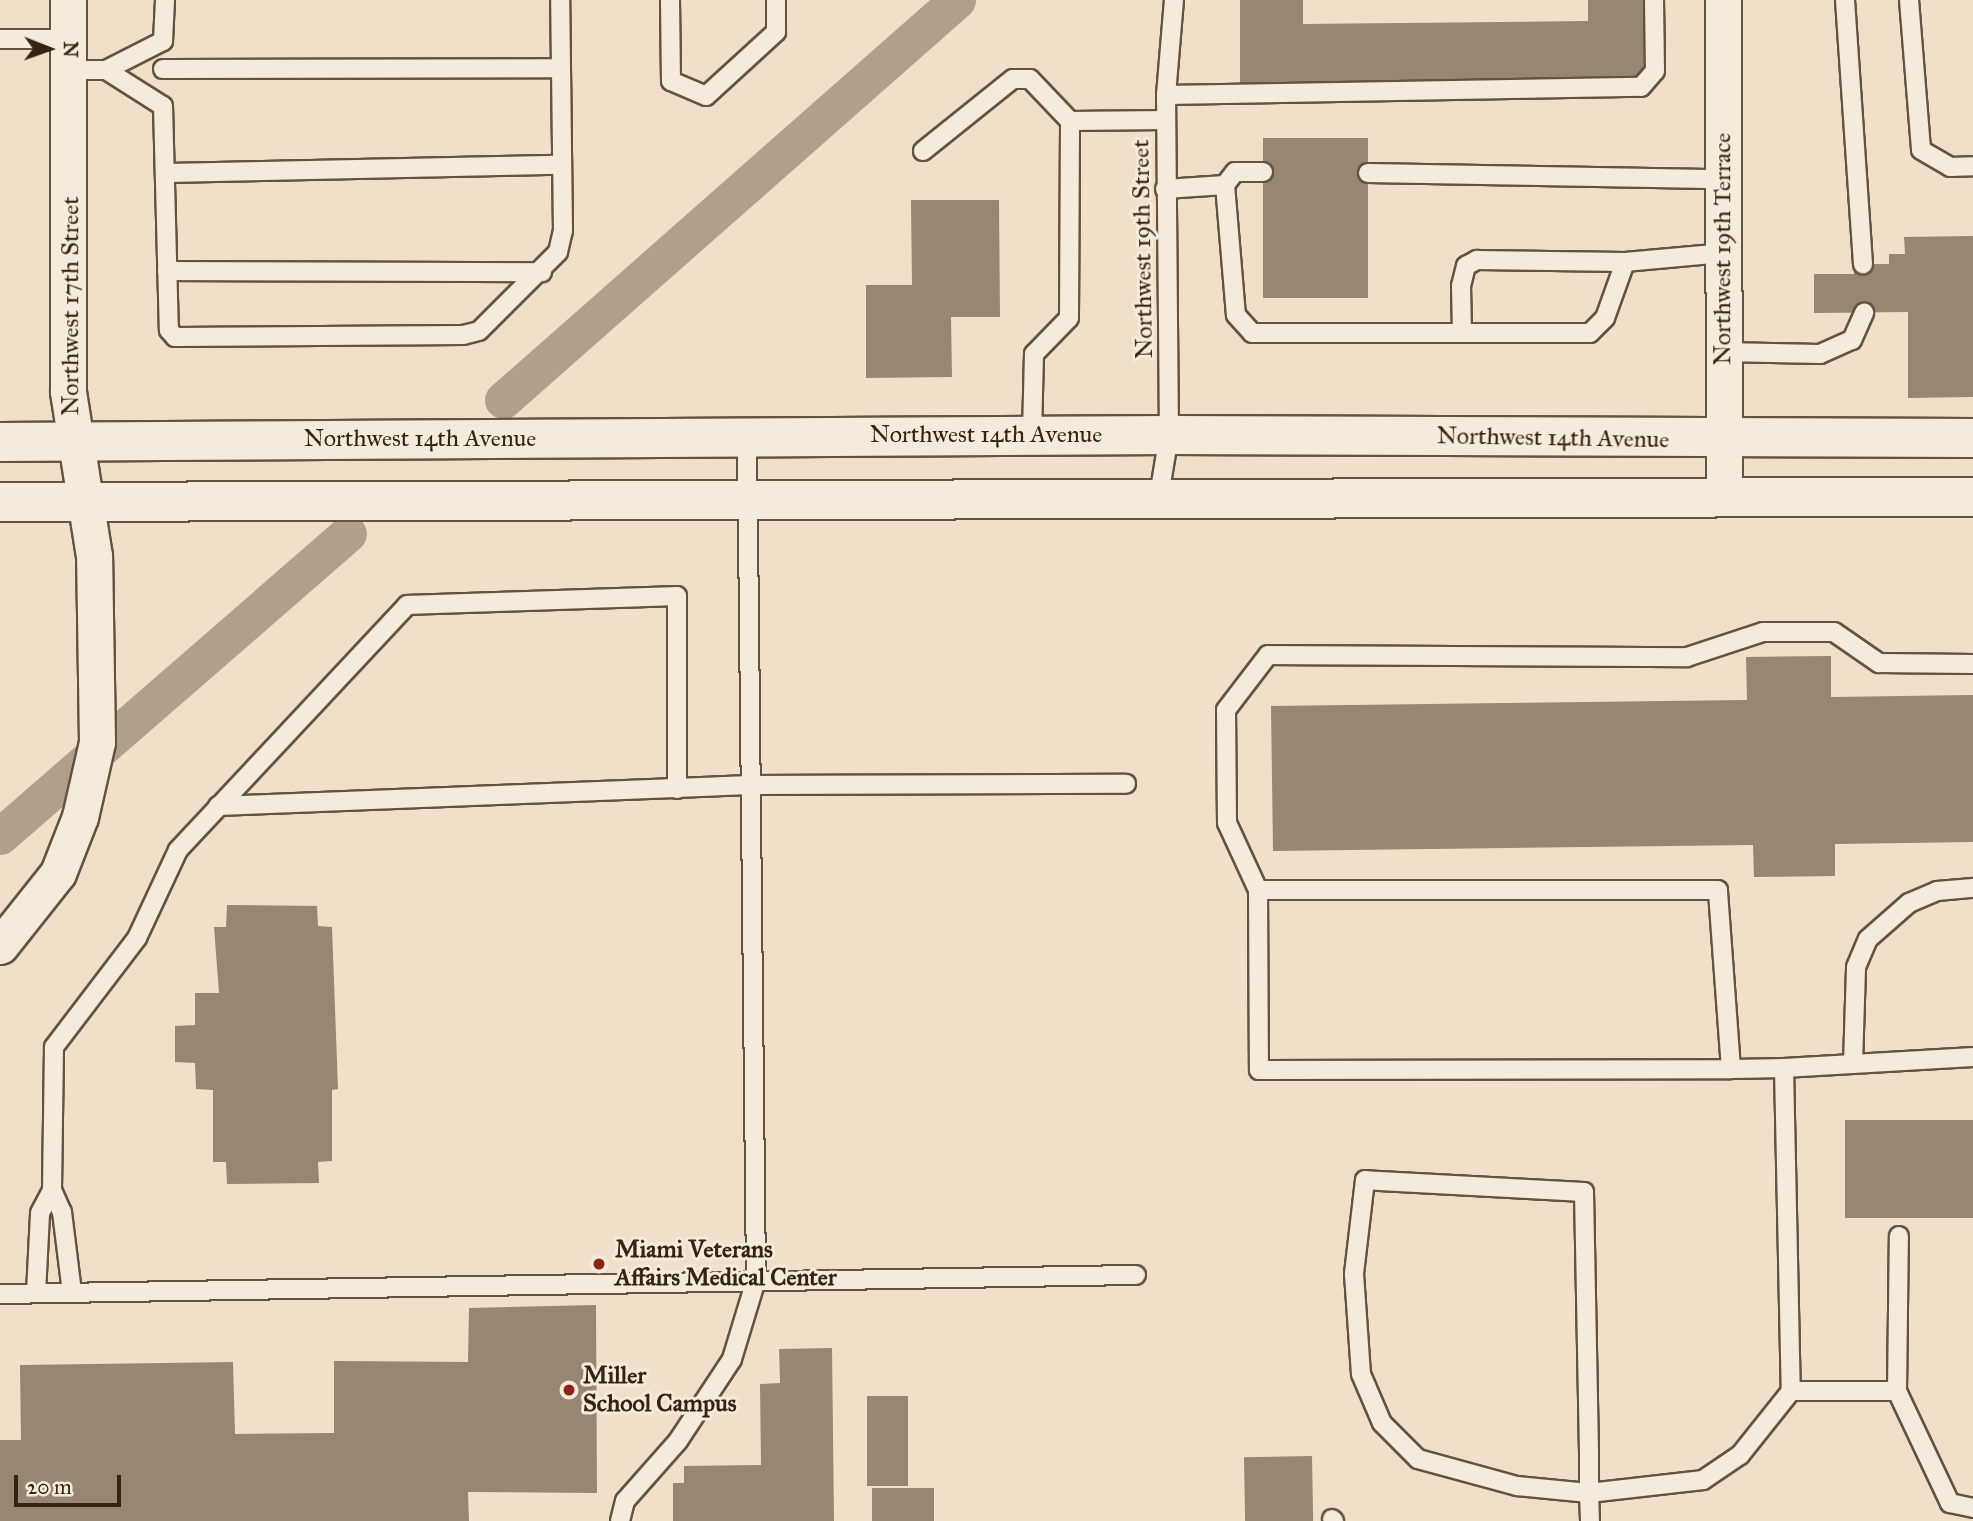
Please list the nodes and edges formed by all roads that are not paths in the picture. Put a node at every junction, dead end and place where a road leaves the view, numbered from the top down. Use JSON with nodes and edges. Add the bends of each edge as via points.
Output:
{"nodes":[{"id":1,"x":68,"y":0,"type":"edge"},
{"id":2,"x":165,"y":0,"type":"edge"},
{"id":3,"x":560,"y":0,"type":"edge"},
{"id":4,"x":670,"y":0,"type":"edge"},
{"id":5,"x":776,"y":0,"type":"edge"},
{"id":6,"x":1174,"y":0,"type":"edge"},
{"id":7,"x":1654,"y":0,"type":"edge"},
{"id":8,"x":1723,"y":0,"type":"edge"},
{"id":9,"x":1845,"y":0,"type":"edge"},
{"id":10,"x":1909,"y":0,"type":"edge"},
{"id":11,"x":0,"y":39,"type":"edge"},
{"id":12,"x":163,"y":41,"type":"junction"},
{"id":13,"x":68,"y":54,"type":"junction"},
{"id":14,"x":561,"y":68,"type":"junction"},
{"id":15,"x":163,"y":69,"type":"junction"},
{"id":16,"x":106,"y":70,"type":"junction"},
{"id":17,"x":1166,"y":95,"type":"junction"},
{"id":18,"x":163,"y":106,"type":"junction"},
{"id":19,"x":1166,"y":120,"type":"junction"},
{"id":20,"x":1070,"y":121,"type":"junction"},
{"id":21,"x":923,"y":151,"type":"dead end"},
{"id":22,"x":562,"y":165,"type":"junction"},
{"id":23,"x":1973,"y":166,"type":"edge"},
{"id":24,"x":1263,"y":172,"type":"dead end"},
{"id":25,"x":165,"y":173,"type":"junction"},
{"id":26,"x":1368,"y":173,"type":"dead end"},
{"id":27,"x":1723,"y":179,"type":"junction"},
{"id":28,"x":1225,"y":186,"type":"junction"},
{"id":29,"x":1166,"y":189,"type":"junction"},
{"id":30,"x":1723,"y":253,"type":"junction"},
{"id":31,"x":1625,"y":262,"type":"junction"},
{"id":32,"x":1863,"y":264,"type":"dead end"},
{"id":33,"x":167,"y":271,"type":"junction"},
{"id":34,"x":542,"y":272,"type":"junction"},
{"id":35,"x":1864,"y":313,"type":"dead end"},
{"id":36,"x":1462,"y":333,"type":"junction"},
{"id":37,"x":1723,"y":352,"type":"junction"},
{"id":38,"x":1032,"y":435,"type":"junction"},
{"id":39,"x":1169,"y":435,"type":"junction"},
{"id":40,"x":747,"y":437,"type":"junction"},
{"id":41,"x":1973,"y":438,"type":"edge"},
{"id":42,"x":1724,"y":439,"type":"junction"},
{"id":43,"x":75,"y":440,"type":"junction"},
{"id":44,"x":0,"y":442,"type":"edge"},
{"id":45,"x":1159,"y":496,"type":"junction"},
{"id":46,"x":1973,"y":497,"type":"edge"},
{"id":47,"x":747,"y":498,"type":"junction"},
{"id":48,"x":1724,"y":498,"type":"junction"},
{"id":49,"x":0,"y":502,"type":"edge"},
{"id":50,"x":87,"y":502,"type":"junction"},
{"id":51,"x":1973,"y":664,"type":"edge"},
{"id":52,"x":1126,"y":784,"type":"dead end"},
{"id":53,"x":750,"y":785,"type":"junction"},
{"id":54,"x":677,"y":789,"type":"junction"},
{"id":55,"x":218,"y":806,"type":"junction"},
{"id":56,"x":1973,"y":888,"type":"edge"},
{"id":57,"x":1258,"y":890,"type":"junction"},
{"id":58,"x":0,"y":946,"type":"edge"},
{"id":59,"x":1973,"y":1057,"type":"edge"},
{"id":60,"x":1853,"y":1064,"type":"junction"},
{"id":61,"x":1784,"y":1068,"type":"junction"},
{"id":62,"x":1731,"y":1069,"type":"junction"},
{"id":63,"x":51,"y":1190,"type":"junction"},
{"id":64,"x":1899,"y":1236,"type":"dead end"},
{"id":65,"x":1136,"y":1275,"type":"dead end"},
{"id":66,"x":755,"y":1280,"type":"junction"},
{"id":67,"x":72,"y":1292,"type":"junction"},
{"id":68,"x":36,"y":1293,"type":"junction"},
{"id":69,"x":0,"y":1294,"type":"edge"},
{"id":70,"x":1791,"y":1391,"type":"junction"},
{"id":71,"x":1897,"y":1391,"type":"junction"},
{"id":72,"x":1589,"y":1493,"type":"junction"},
{"id":73,"x":1973,"y":1508,"type":"edge"},
{"id":74,"x":620,"y":1521,"type":"edge"},
{"id":75,"x":1590,"y":1521,"type":"edge"}],
"edges":[{"from":1,"to":13,"type":"street","name":"Northwest 17th Street"},
{"from":2,"to":12,"type":"lane"},
{"from":3,"to":14,"type":"lane"},
{"from":4,"to":5,"type":"lane","via":[[671,81],[706,96],[776,32]]},
{"from":6,"to":17,"type":"lane","name":"Northwest 19th Street"},
{"from":7,"to":17,"type":"lane","via":[[1655,71],[1641,87]]},
{"from":8,"to":27,"type":"street","name":"Northwest 19th Terrace"},
{"from":9,"to":32,"type":"lane"},
{"from":10,"to":23,"type":"lane","via":[[1921,150],[1950,167]]},
{"from":11,"to":13,"type":"lane"},
{"from":12,"to":15,"type":"lane"},
{"from":12,"to":16,"type":"lane"},
{"from":13,"to":16,"type":"lane"},
{"from":13,"to":43,"type":"street","name":"Northwest 17th Street","via":[[68,391]]},
{"from":14,"to":15,"type":"lane"},
{"from":14,"to":22,"type":"lane"},
{"from":15,"to":18,"type":"lane"},
{"from":16,"to":18,"type":"lane"},
{"from":17,"to":19,"type":"lane","name":"Northwest 19th Street"},
{"from":18,"to":25,"type":"lane"},
{"from":19,"to":20,"type":"lane"},
{"from":19,"to":29,"type":"lane","name":"Northwest 19th Street"},
{"from":20,"to":21,"type":"lane","via":[[1030,79],[1013,79]]},
{"from":20,"to":38,"type":"lane","via":[[1069,318],[1034,354]]},
{"from":22,"to":25,"type":"lane"},
{"from":22,"to":34,"type":"lane","via":[[563,231],[558,252]]},
{"from":24,"to":28,"type":"lane","via":[[1235,172]]},
{"from":25,"to":33,"type":"lane"},
{"from":26,"to":27,"type":"lane"},
{"from":27,"to":30,"type":"street","name":"Northwest 19th Terrace"},
{"from":28,"to":29,"type":"lane"},
{"from":28,"to":36,"type":"lane","via":[[1236,315],[1252,333]]},
{"from":29,"to":39,"type":"lane","name":"Northwest 19th Street"},
{"from":30,"to":31,"type":"lane"},
{"from":30,"to":37,"type":"street","name":"Northwest 19th Terrace"},
{"from":31,"to":36,"type":"lane","via":[[1605,318],[1590,333]]},
{"from":31,"to":36,"type":"lane","via":[[1477,260],[1466,266],[1461,286]]},
{"from":33,"to":34,"type":"lane"},
{"from":33,"to":34,"type":"lane","via":[[169,330],[186,338],[463,335],[479,331]]},
{"from":35,"to":37,"type":"lane","via":[[1852,340],[1820,354]]},
{"from":37,"to":42,"type":"street","name":"Northwest 19th Terrace"},
{"from":38,"to":39,"type":"street","name":"Northwest 14th Avenue"},
{"from":38,"to":40,"type":"street","name":"Northwest 14th Avenue"},
{"from":39,"to":42,"type":"street","name":"Northwest 14th Avenue"},
{"from":39,"to":45,"type":"lane","name":"Northwest 19th Street"},
{"from":40,"to":43,"type":"street","name":"Northwest 14th Avenue"},
{"from":40,"to":47,"type":"lane"},
{"from":41,"to":42,"type":"street","name":"Northwest 14th Avenue"},
{"from":42,"to":48,"type":"street","name":"Northwest 19th Terrace"},
{"from":43,"to":44,"type":"street","name":"Northwest 14th Avenue"},
{"from":43,"to":50,"type":"street","name":"Northwest 17th Street"},
{"from":45,"to":47,"type":"street"},
{"from":45,"to":48,"type":"street"},
{"from":46,"to":48,"type":"street"},
{"from":47,"to":50,"type":"street"},
{"from":47,"to":53,"type":"lane"},
{"from":49,"to":50,"type":"street"},
{"from":50,"to":58,"type":"street","name":"Northwest 17th Street","via":[[94,556],[97,742],[80,817],[58,873]]},
{"from":51,"to":57,"type":"lane","via":[[1879,663],[1834,632],[1763,632],[1687,657],[1268,655],[1226,710],[1227,823]]},
{"from":52,"to":53,"type":"lane"},
{"from":53,"to":54,"type":"lane"},
{"from":53,"to":66,"type":"lane"},
{"from":54,"to":55,"type":"lane"},
{"from":54,"to":55,"type":"lane","via":[[677,596],[407,605]]},
{"from":55,"to":63,"type":"lane","via":[[178,850],[137,938],[54,1047]]},
{"from":56,"to":60,"type":"lane","via":[[1937,891],[1909,904],[1868,939],[1853,987]]},
{"from":57,"to":62,"type":"lane","via":[[1718,890]]},
{"from":57,"to":62,"type":"lane","via":[[1259,1070]]},
{"from":59,"to":60,"type":"lane"},
{"from":60,"to":61,"type":"lane"},
{"from":61,"to":62,"type":"lane"},
{"from":61,"to":70,"type":"lane"},
{"from":63,"to":67,"type":"lane","via":[[62,1212]]},
{"from":63,"to":68,"type":"lane","via":[[40,1213]]},
{"from":64,"to":71,"type":"lane"},
{"from":65,"to":66,"type":"lane"},
{"from":66,"to":67,"type":"lane"},
{"from":66,"to":74,"type":"lane","via":[[732,1359],[678,1441],[625,1500]]},
{"from":67,"to":68,"type":"lane"},
{"from":68,"to":69,"type":"lane"},
{"from":70,"to":71,"type":"lane"},
{"from":70,"to":72,"type":"lane","via":[[1740,1455],[1703,1480]]},
{"from":71,"to":73,"type":"lane","via":[[1950,1503]]},
{"from":72,"to":72,"type":"lane","via":[[1584,1192],[1365,1181],[1354,1274],[1362,1374],[1382,1423],[1418,1459],[1517,1486]]},
{"from":72,"to":75,"type":"lane"}]}
